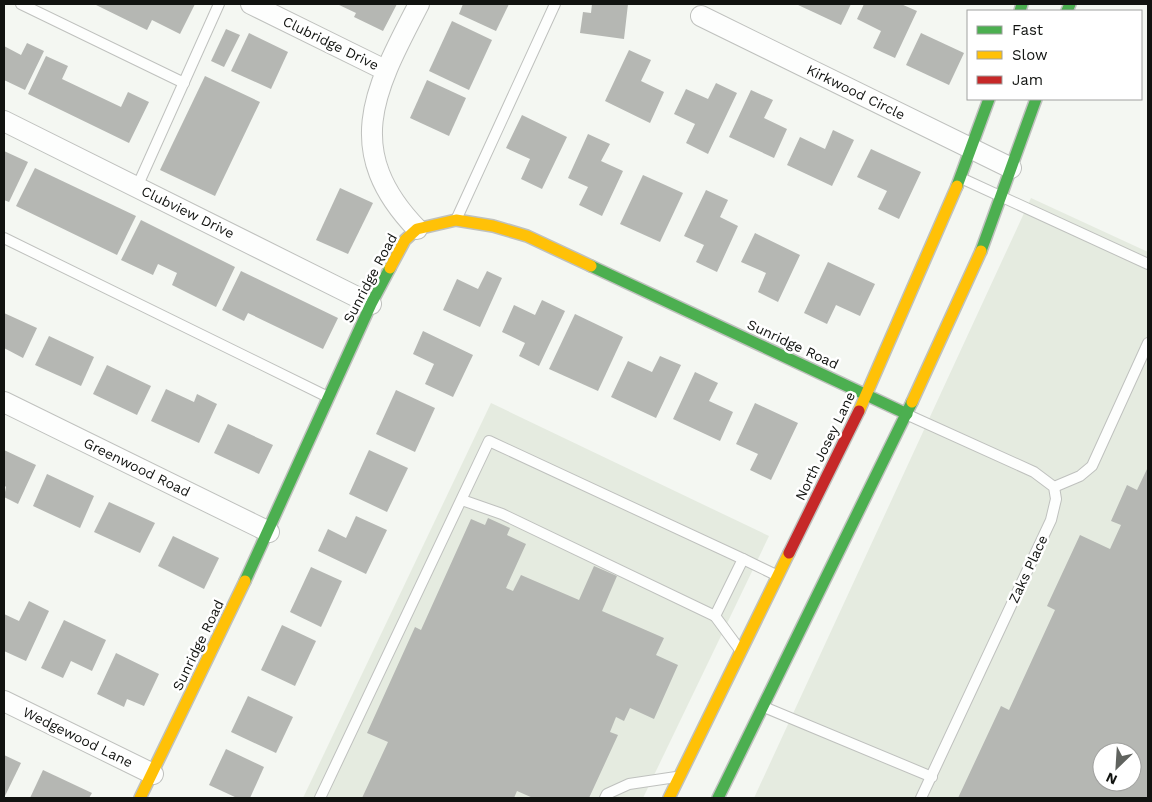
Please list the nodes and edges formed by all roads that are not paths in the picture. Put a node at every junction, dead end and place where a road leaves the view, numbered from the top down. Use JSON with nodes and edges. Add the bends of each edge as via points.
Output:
{"nodes":[{"id":1,"x":21,"y":4,"type":"edge"},
{"id":2,"x":219,"y":4,"type":"edge"},
{"id":3,"x":251,"y":4,"type":"edge"},
{"id":4,"x":419,"y":4,"type":"edge"},
{"id":5,"x":555,"y":4,"type":"edge"},
{"id":6,"x":701,"y":16,"type":"dead end"},
{"id":7,"x":385,"y":70,"type":"junction"},
{"id":8,"x":184,"y":83,"type":"junction"},
{"id":9,"x":989,"y":100,"type":"edge"},
{"id":10,"x":1036,"y":100,"type":"edge"},
{"id":11,"x":4,"y":121,"type":"edge"},
{"id":12,"x":972,"y":148,"type":"junction"},
{"id":13,"x":1011,"y":168,"type":"junction"},
{"id":14,"x":961,"y":178,"type":"junction"},
{"id":15,"x":137,"y":187,"type":"junction"},
{"id":16,"x":1000,"y":196,"type":"junction"},
{"id":17,"x":456,"y":220,"type":"junction"},
{"id":18,"x":417,"y":228,"type":"junction"},
{"id":19,"x":4,"y":238,"type":"edge"},
{"id":20,"x":1148,"y":264,"type":"edge"},
{"id":21,"x":371,"y":304,"type":"junction"},
{"id":22,"x":1148,"y":343,"type":"edge"},
{"id":23,"x":867,"y":395,"type":"junction"},
{"id":24,"x":329,"y":398,"type":"junction"},
{"id":25,"x":4,"y":402,"type":"edge"},
{"id":26,"x":907,"y":414,"type":"junction"},
{"id":27,"x":1054,"y":487,"type":"junction"},
{"id":28,"x":462,"y":500,"type":"junction"},
{"id":29,"x":270,"y":532,"type":"junction"},
{"id":30,"x":742,"y":559,"type":"junction"},
{"id":31,"x":777,"y":576,"type":"junction"},
{"id":32,"x":715,"y":616,"type":"junction"},
{"id":33,"x":740,"y":651,"type":"junction"},
{"id":34,"x":4,"y":701,"type":"edge"},
{"id":35,"x":764,"y":706,"type":"junction"},
{"id":36,"x":152,"y":774,"type":"junction"},
{"id":37,"x":680,"y":777,"type":"junction"},
{"id":38,"x":932,"y":777,"type":"junction"},
{"id":39,"x":140,"y":798,"type":"edge"},
{"id":40,"x":320,"y":798,"type":"edge"},
{"id":41,"x":605,"y":798,"type":"edge"},
{"id":42,"x":670,"y":798,"type":"edge"},
{"id":43,"x":718,"y":798,"type":"edge"},
{"id":44,"x":921,"y":798,"type":"edge"}],
"edges":[{"from":1,"to":8,"type":"lane"},
{"from":2,"to":8,"type":"lane"},
{"from":3,"to":7,"type":"street","name":"Clubridge Drive"},
{"from":4,"to":7,"type":"street"},
{"from":5,"to":17,"type":"lane"},
{"from":6,"to":12,"type":"street","name":"Kirkwood Circle"},
{"from":7,"to":18,"type":"street","via":[[374,110],[372,156],[384,185]]},
{"from":8,"to":15,"type":"lane"},
{"from":9,"to":12,"type":"main road","name":"North Josey Lane"},
{"from":10,"to":13,"type":"main road"},
{"from":11,"to":15,"type":"street","name":"Clubview Drive"},
{"from":12,"to":13,"type":"street","name":"Kirkwood Circle"},
{"from":12,"to":14,"type":"main road","name":"North Josey Lane"},
{"from":13,"to":16,"type":"main road"},
{"from":14,"to":16,"type":"lane"},
{"from":14,"to":23,"type":"main road","name":"North Josey Lane"},
{"from":15,"to":21,"type":"street","name":"Clubview Drive"},
{"from":16,"to":20,"type":"lane"},
{"from":16,"to":26,"type":"main road","via":[[980,254]]},
{"from":17,"to":18,"type":"main road","name":"Sunridge Road"},
{"from":17,"to":23,"type":"main road","name":"Sunridge Road","via":[[527,236]]},
{"from":18,"to":21,"type":"main road","name":"Sunridge Road","via":[[405,240]]},
{"from":19,"to":24,"type":"lane"},
{"from":21,"to":24,"type":"main road","name":"Sunridge Road"},
{"from":22,"to":27,"type":"lane","via":[[1092,466],[1080,476]]},
{"from":23,"to":26,"type":"main road","name":"Sunridge Road"},
{"from":23,"to":31,"type":"main road","name":"North Josey Lane"},
{"from":24,"to":29,"type":"main road","name":"Sunridge Road"},
{"from":25,"to":29,"type":"street","name":"Greenwood Road"},
{"from":26,"to":27,"type":"lane","via":[[1034,472]]},
{"from":26,"to":35,"type":"main road"},
{"from":27,"to":38,"type":"lane","name":"Zaks Place","via":[[1056,499],[1051,520]]},
{"from":28,"to":30,"type":"lane","via":[[489,442]]},
{"from":28,"to":32,"type":"lane","via":[[502,514]]},
{"from":28,"to":40,"type":"lane"},
{"from":29,"to":36,"type":"main road","name":"Sunridge Road"},
{"from":30,"to":31,"type":"lane"},
{"from":30,"to":32,"type":"lane"},
{"from":31,"to":33,"type":"main road","name":"North Josey Lane"},
{"from":32,"to":33,"type":"lane"},
{"from":33,"to":37,"type":"main road","name":"North Josey Lane"},
{"from":34,"to":36,"type":"street","name":"Wedgewood Lane"},
{"from":35,"to":38,"type":"lane"},
{"from":35,"to":43,"type":"main road"},
{"from":36,"to":39,"type":"main road","name":"Sunridge Road"},
{"from":37,"to":41,"type":"lane","via":[[629,784]]},
{"from":37,"to":42,"type":"main road","name":"North Josey Lane"},
{"from":38,"to":44,"type":"lane","name":"Zaks Place"}]}
